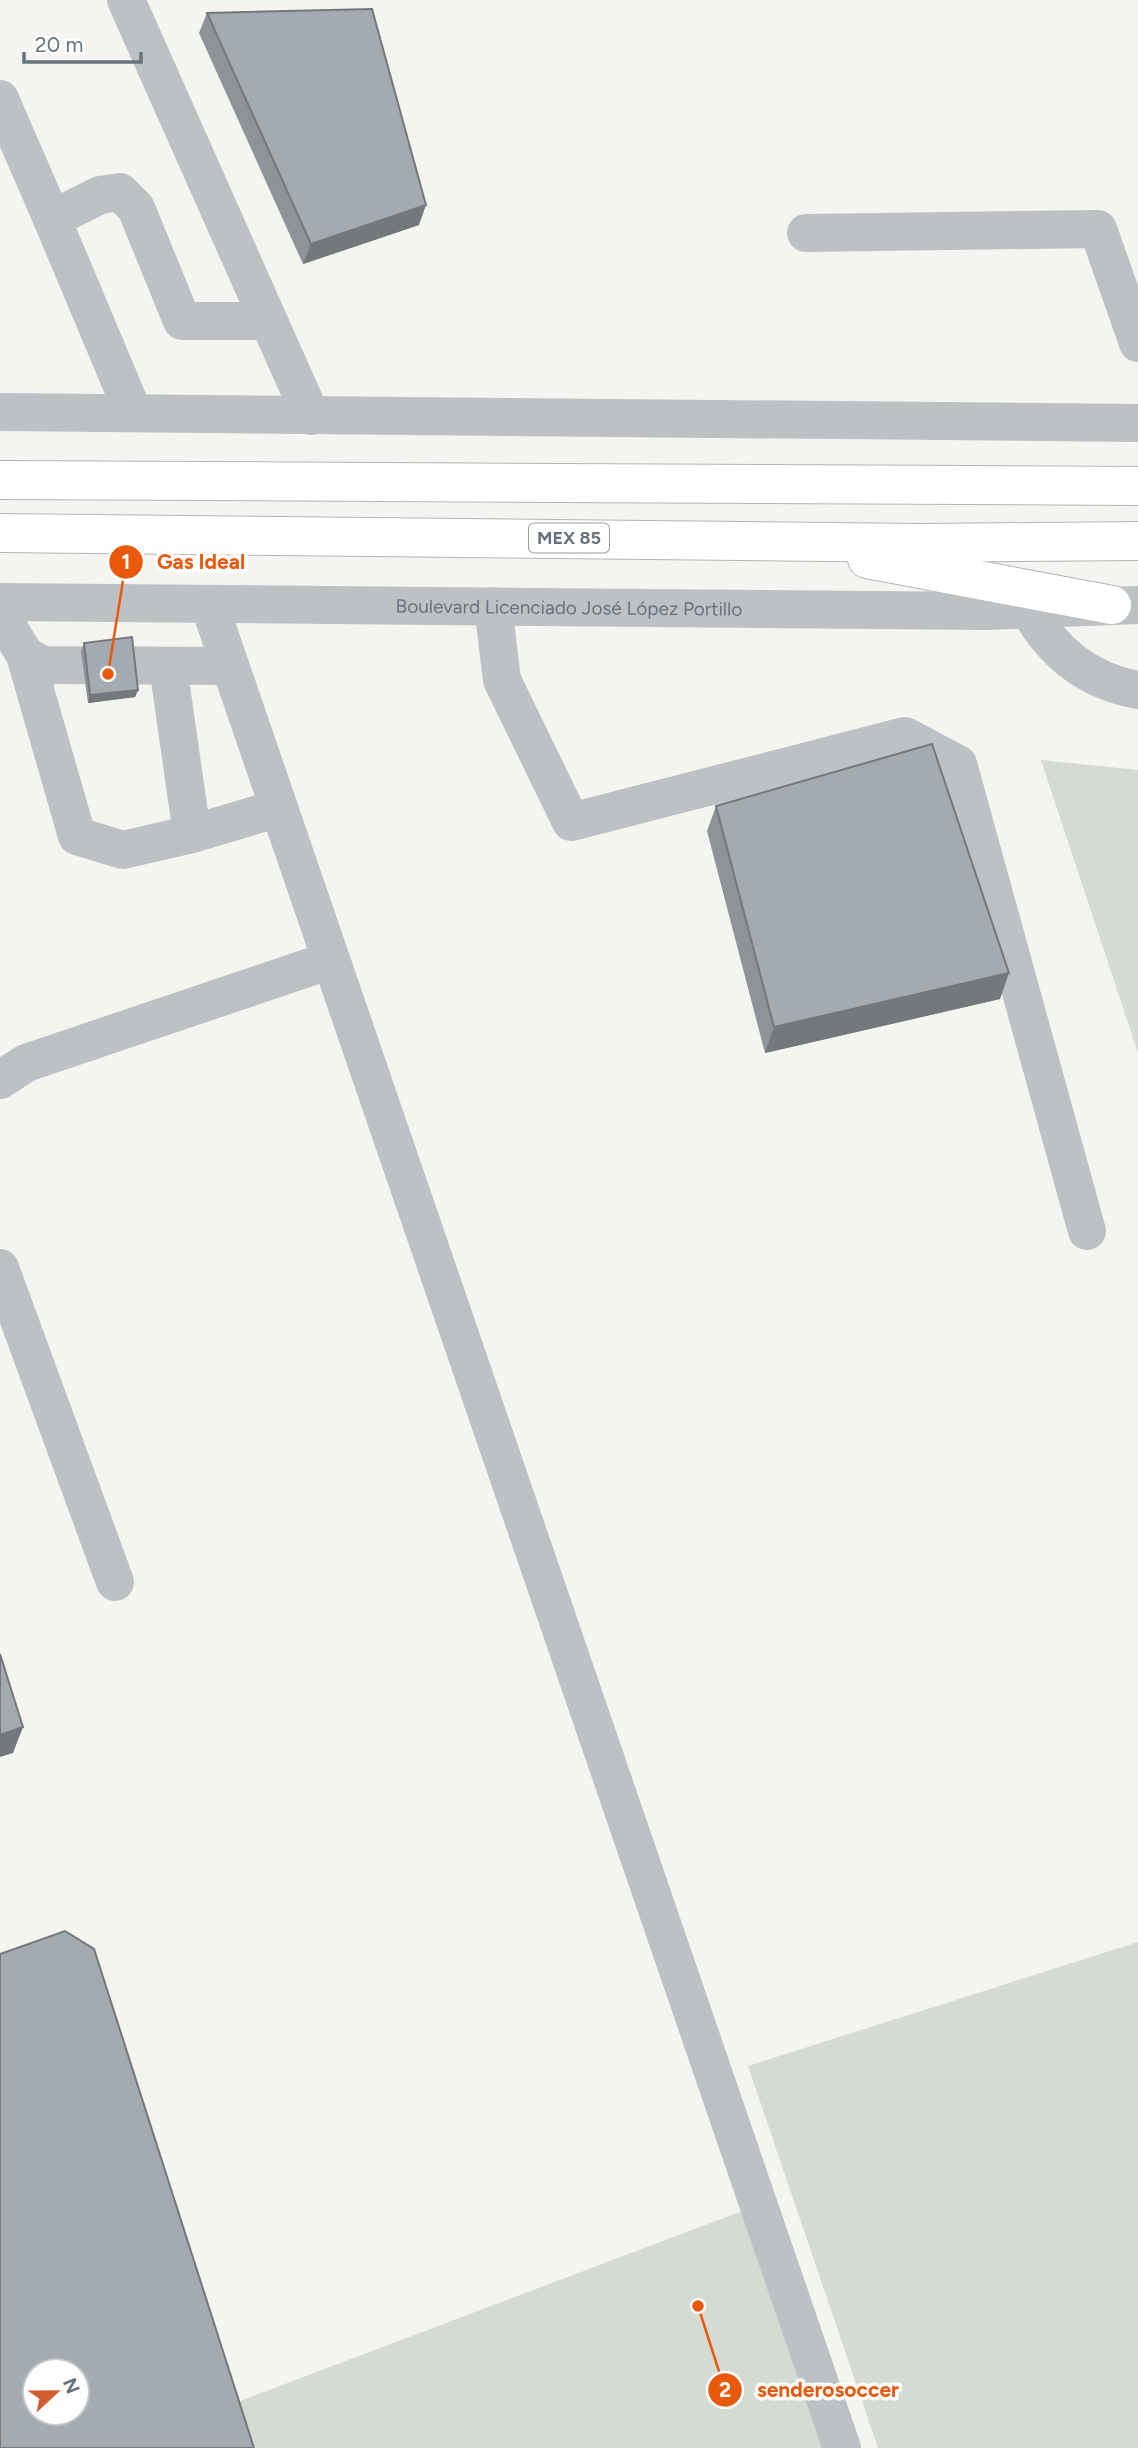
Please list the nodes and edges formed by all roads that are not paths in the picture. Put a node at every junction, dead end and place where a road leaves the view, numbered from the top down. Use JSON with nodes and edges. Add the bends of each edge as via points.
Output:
{"nodes":[{"id":1,"x":126,"y":0,"type":"edge"},
{"id":2,"x":0,"y":99,"type":"edge"},
{"id":3,"x":52,"y":219,"type":"junction"},
{"id":4,"x":806,"y":233,"type":"dead end"},
{"id":5,"x":268,"y":321,"type":"junction"},
{"id":6,"x":1138,"y":343,"type":"edge"},
{"id":7,"x":0,"y":412,"type":"edge"},
{"id":8,"x":133,"y":412,"type":"junction"},
{"id":9,"x":311,"y":416,"type":"junction"},
{"id":10,"x":1138,"y":422,"type":"edge"},
{"id":11,"x":0,"y":480,"type":"edge"},
{"id":12,"x":1138,"y":486,"type":"edge"},
{"id":13,"x":18,"y":533,"type":"edge"},
{"id":14,"x":0,"y":541,"type":"edge"},
{"id":15,"x":772,"y":541,"type":"junction"},
{"id":16,"x":1138,"y":541,"type":"edge"},
{"id":17,"x":0,"y":602,"type":"edge"},
{"id":18,"x":209,"y":604,"type":"junction"},
{"id":19,"x":1125,"y":605,"type":"edge"},
{"id":20,"x":493,"y":607,"type":"junction"},
{"id":21,"x":1028,"y":608,"type":"junction"},
{"id":22,"x":0,"y":614,"type":"edge"},
{"id":23,"x":25,"y":655,"type":"junction"},
{"id":24,"x":168,"y":666,"type":"junction"},
{"id":25,"x":229,"y":666,"type":"junction"},
{"id":26,"x":1138,"y":690,"type":"edge"},
{"id":27,"x":279,"y":808,"type":"junction"},
{"id":28,"x":192,"y":834,"type":"junction"},
{"id":29,"x":331,"y":960,"type":"junction"},
{"id":30,"x":0,"y":1080,"type":"edge"},
{"id":31,"x":1087,"y":1231,"type":"dead end"},
{"id":32,"x":0,"y":1268,"type":"edge"},
{"id":33,"x":115,"y":1582,"type":"dead end"},
{"id":34,"x":842,"y":2448,"type":"edge"}],
"edges":[{"from":1,"to":5,"type":"street"},
{"from":2,"to":3,"type":"street"},
{"from":3,"to":5,"type":"street","via":[[100,195],[120,192],[136,208],[182,321]]},
{"from":3,"to":8,"type":"street"},
{"from":4,"to":6,"type":"street","via":[[1098,229]]},
{"from":5,"to":9,"type":"street"},
{"from":7,"to":8,"type":"street"},
{"from":8,"to":9,"type":"street"},
{"from":9,"to":10,"type":"street"},
{"from":11,"to":12,"type":"highway"},
{"from":13,"to":14,"type":"highway"},
{"from":13,"to":15,"type":"highway","number":"MEX 85"},
{"from":15,"to":16,"type":"highway","number":"MEX 85"},
{"from":15,"to":19,"type":"highway"},
{"from":17,"to":18,"type":"street","name":"Boulevard Licenciado José López Portillo"},
{"from":18,"to":20,"type":"street","name":"Boulevard Licenciado José López Portillo"},
{"from":18,"to":25,"type":"street"},
{"from":19,"to":21,"type":"street","name":"Boulevard Licenciado José López Portillo"},
{"from":20,"to":21,"type":"street","name":"Boulevard Licenciado José López Portillo"},
{"from":20,"to":31,"type":"street","via":[[502,680],[571,822],[905,736],[958,764]]},
{"from":21,"to":26,"type":"street","via":[[1040,630],[1077,666]]},
{"from":22,"to":23,"type":"street"},
{"from":23,"to":24,"type":"street","via":[[42,666]]},
{"from":23,"to":28,"type":"street","via":[[77,836],[123,850]]},
{"from":24,"to":25,"type":"street"},
{"from":24,"to":28,"type":"street"},
{"from":25,"to":27,"type":"street"},
{"from":27,"to":28,"type":"street"},
{"from":27,"to":29,"type":"street"},
{"from":29,"to":30,"type":"street","via":[[26,1063]]},
{"from":29,"to":34,"type":"street"},
{"from":32,"to":33,"type":"street"}]}
